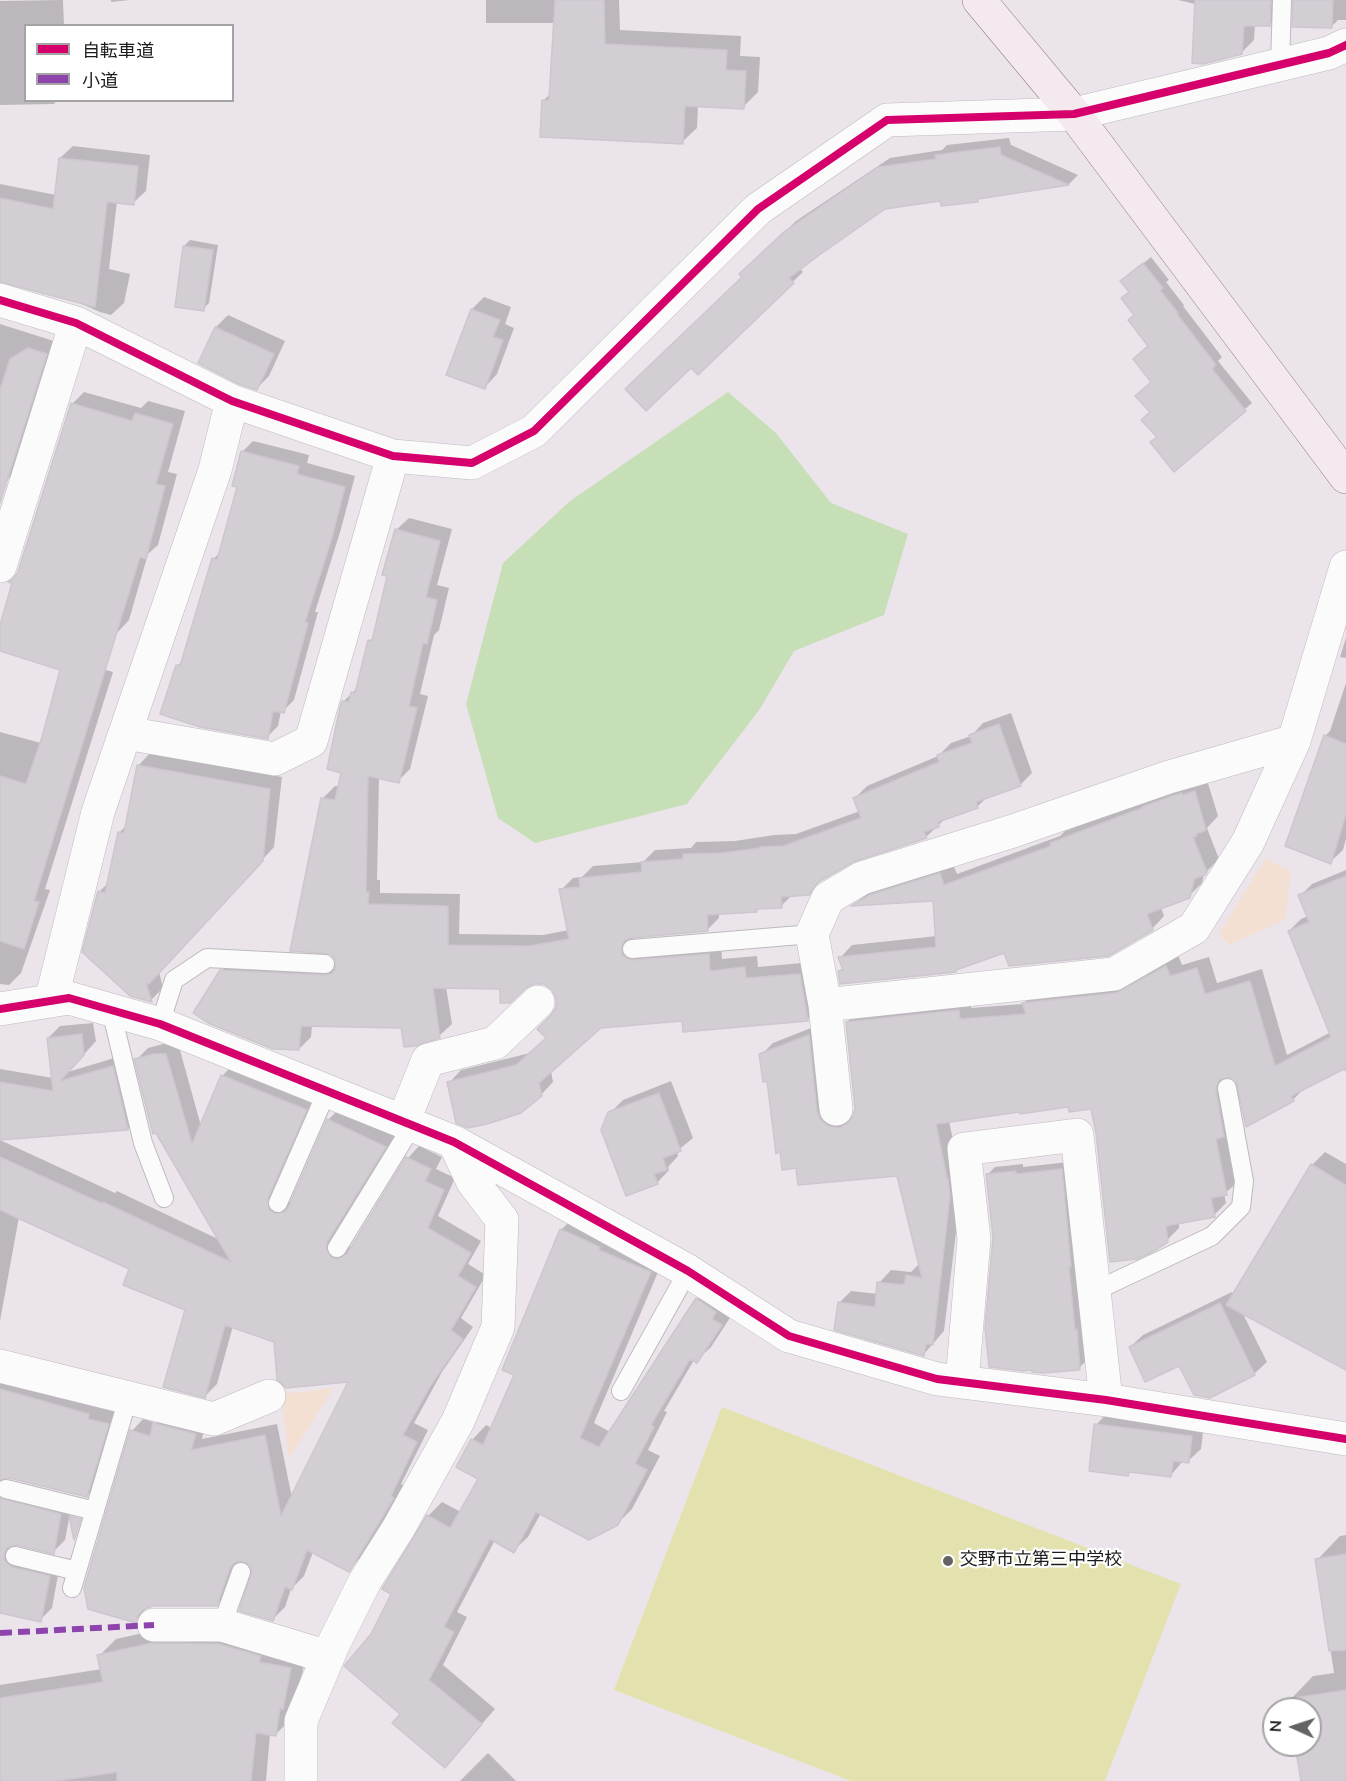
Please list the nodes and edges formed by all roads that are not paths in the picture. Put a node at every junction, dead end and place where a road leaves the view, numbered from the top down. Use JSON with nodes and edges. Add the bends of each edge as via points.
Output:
{"nodes":[{"id":1,"x":979,"y":0,"type":"edge"},
{"id":2,"x":1282,"y":0,"type":"edge"},
{"id":3,"x":1346,"y":45,"type":"edge"},
{"id":4,"x":1280,"y":64,"type":"junction"},
{"id":5,"x":1074,"y":114,"type":"junction"},
{"id":6,"x":0,"y":300,"type":"edge"},
{"id":7,"x":76,"y":323,"type":"junction"},
{"id":8,"x":232,"y":401,"type":"junction"},
{"id":9,"x":393,"y":456,"type":"junction"},
{"id":10,"x":1346,"y":477,"type":"edge"},
{"id":11,"x":0,"y":567,"type":"edge"},
{"id":12,"x":1346,"y":567,"type":"edge"},
{"id":13,"x":126,"y":732,"type":"junction"},
{"id":14,"x":1294,"y":741,"type":"junction"},
{"id":15,"x":812,"y":934,"type":"junction"},
{"id":16,"x":632,"y":949,"type":"dead end"},
{"id":17,"x":325,"y":964,"type":"dead end"},
{"id":18,"x":51,"y":1001,"type":"junction"},
{"id":19,"x":538,"y":1002,"type":"dead end"},
{"id":20,"x":825,"y":1005,"type":"junction"},
{"id":21,"x":0,"y":1009,"type":"edge"},
{"id":22,"x":111,"y":1010,"type":"junction"},
{"id":23,"x":160,"y":1024,"type":"junction"},
{"id":24,"x":1227,"y":1088,"type":"dead end"},
{"id":25,"x":327,"y":1091,"type":"junction"},
{"id":26,"x":836,"y":1109,"type":"dead end"},
{"id":27,"x":408,"y":1124,"type":"junction"},
{"id":28,"x":454,"y":1142,"type":"junction"},
{"id":29,"x":164,"y":1198,"type":"dead end"},
{"id":30,"x":278,"y":1203,"type":"dead end"},
{"id":31,"x":338,"y":1248,"type":"dead end"},
{"id":32,"x":687,"y":1271,"type":"junction"},
{"id":33,"x":1095,"y":1291,"type":"junction"},
{"id":34,"x":0,"y":1366,"type":"edge"},
{"id":35,"x":962,"y":1382,"type":"junction"},
{"id":36,"x":621,"y":1391,"type":"dead end"},
{"id":37,"x":269,"y":1396,"type":"dead end"},
{"id":38,"x":128,"y":1398,"type":"junction"},
{"id":39,"x":1106,"y":1400,"type":"junction"},
{"id":40,"x":1346,"y":1439,"type":"edge"},
{"id":41,"x":6,"y":1489,"type":"dead end"},
{"id":42,"x":94,"y":1511,"type":"junction"},
{"id":43,"x":15,"y":1556,"type":"dead end"},
{"id":44,"x":241,"y":1572,"type":"dead end"},
{"id":45,"x":154,"y":1625,"type":"dead end"},
{"id":46,"x":222,"y":1625,"type":"junction"},
{"id":47,"x":328,"y":1657,"type":"junction"},
{"id":48,"x":301,"y":1781,"type":"edge"}],
"edges":[{"from":1,"to":5,"type":"street"},
{"from":2,"to":4,"type":"lane"},
{"from":3,"to":4,"type":"street"},
{"from":4,"to":5,"type":"street"},
{"from":5,"to":9,"type":"street","via":[[887,120],[758,209],[534,431],[472,463]]},
{"from":5,"to":10,"type":"street"},
{"from":6,"to":7,"type":"street"},
{"from":7,"to":8,"type":"street"},
{"from":7,"to":11,"type":"street"},
{"from":8,"to":9,"type":"street"},
{"from":8,"to":13,"type":"street","via":[[215,470]]},
{"from":9,"to":13,"type":"street","via":[[311,741],[275,759]]},
{"from":12,"to":14,"type":"street"},
{"from":13,"to":18,"type":"street","via":[[99,812]]},
{"from":14,"to":15,"type":"street","via":[[1169,777],[862,878],[828,898]]},
{"from":14,"to":20,"type":"street","via":[[1248,842],[1194,928],[1114,974]]},
{"from":15,"to":16,"type":"lane"},
{"from":15,"to":20,"type":"street"},
{"from":17,"to":23,"type":"lane","via":[[207,958],[174,980]]},
{"from":18,"to":21,"type":"street"},
{"from":18,"to":22,"type":"street","via":[[69,998]]},
{"from":19,"to":27,"type":"street","via":[[495,1043],[428,1060]]},
{"from":20,"to":26,"type":"street"},
{"from":22,"to":23,"type":"street"},
{"from":22,"to":29,"type":"lane","via":[[143,1143]]},
{"from":23,"to":25,"type":"street"},
{"from":24,"to":33,"type":"lane","via":[[1244,1181],[1241,1207],[1212,1236]]},
{"from":25,"to":27,"type":"street"},
{"from":25,"to":30,"type":"lane"},
{"from":27,"to":28,"type":"street"},
{"from":27,"to":31,"type":"lane"},
{"from":28,"to":32,"type":"street"},
{"from":28,"to":47,"type":"street","via":[[473,1182],[502,1220],[498,1327],[458,1421],[365,1581]]},
{"from":32,"to":35,"type":"street","via":[[789,1336],[937,1379]]},
{"from":32,"to":36,"type":"lane"},
{"from":33,"to":35,"type":"street","via":[[1077,1135],[964,1149],[974,1239]]},
{"from":33,"to":39,"type":"street"},
{"from":34,"to":38,"type":"street"},
{"from":35,"to":39,"type":"street"},
{"from":37,"to":38,"type":"street","via":[[214,1419]]},
{"from":38,"to":42,"type":"lane"},
{"from":39,"to":40,"type":"street"},
{"from":41,"to":42,"type":"lane"},
{"from":42,"to":43,"type":"lane","via":[[74,1580]]},
{"from":44,"to":46,"type":"lane"},
{"from":45,"to":46,"type":"street"},
{"from":46,"to":47,"type":"street"},
{"from":47,"to":48,"type":"street","via":[[301,1721]]}]}
